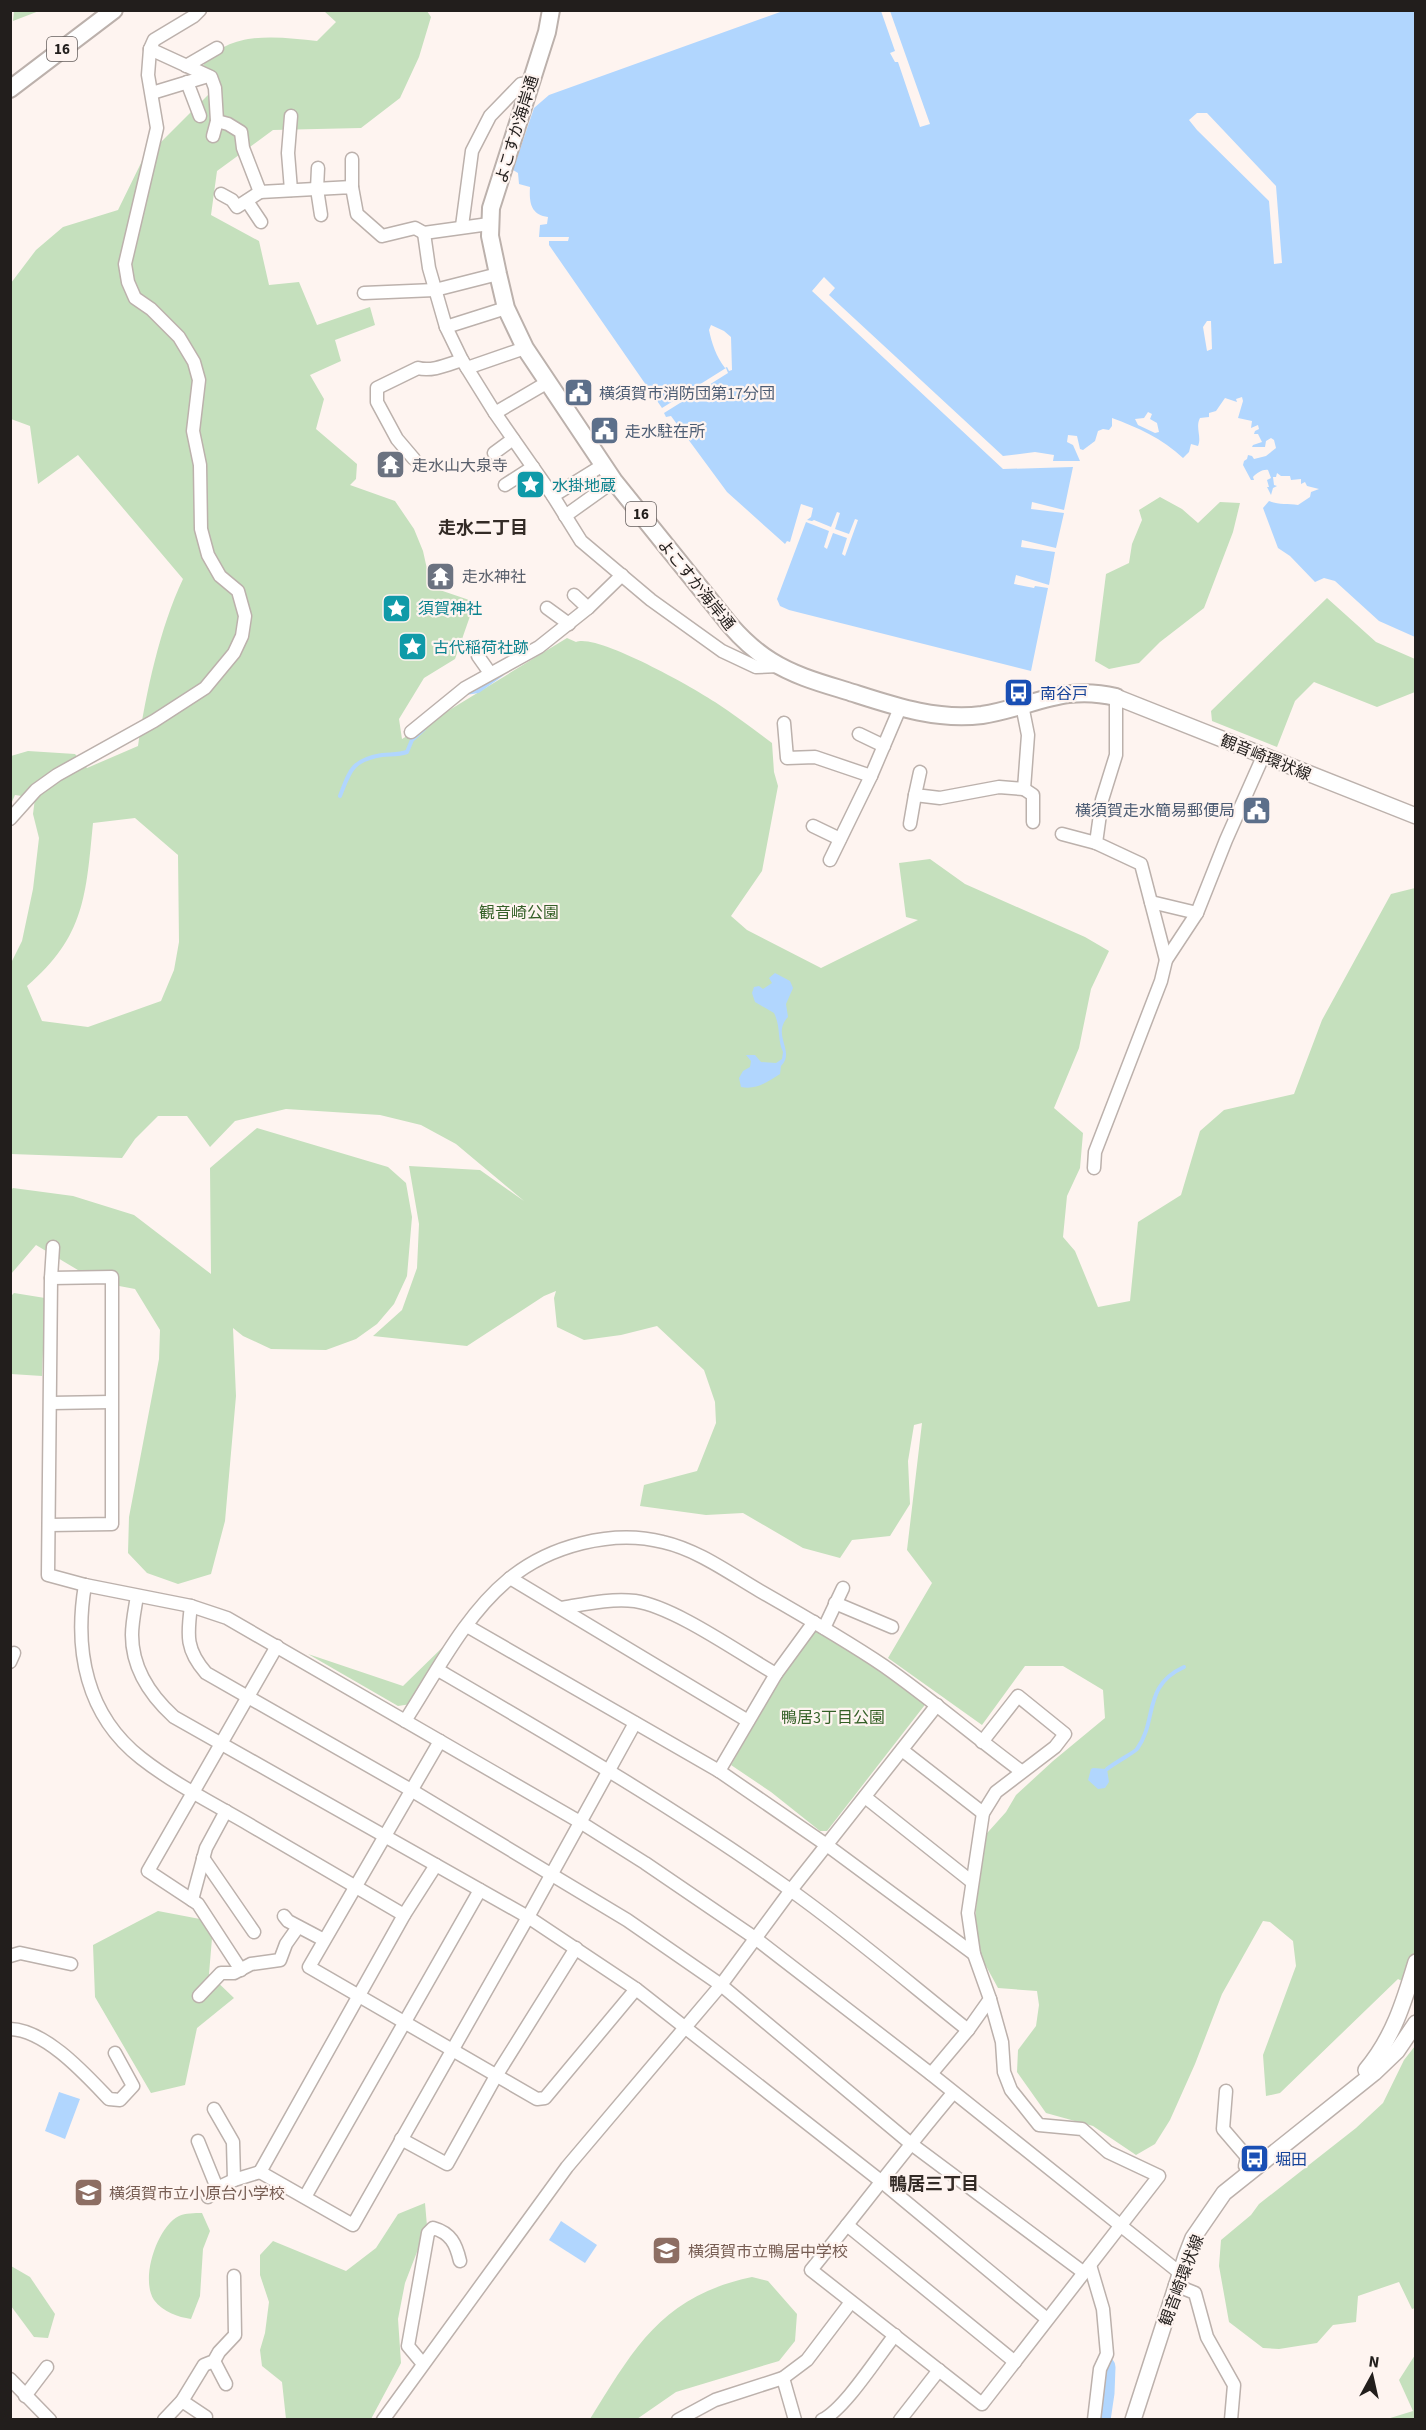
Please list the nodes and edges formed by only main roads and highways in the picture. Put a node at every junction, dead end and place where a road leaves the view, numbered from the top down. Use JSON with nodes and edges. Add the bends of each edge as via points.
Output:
{"nodes":[{"id":1,"x":114,"y":10,"type":"edge"},
{"id":2,"x":551,"y":10,"type":"edge"},
{"id":3,"x":10,"y":89,"type":"edge"},
{"id":4,"x":1116,"y":697,"type":"joint"},
{"id":5,"x":1416,"y":816,"type":"edge"},
{"id":6,"x":1416,"y":1962,"type":"edge"},
{"id":7,"x":1416,"y":2022,"type":"edge"},
{"id":8,"x":1347,"y":2094,"type":"junction"},
{"id":9,"x":1133,"y":2420,"type":"edge"}],
"edges":[{"from":1,"to":3,"type":"highway","number":"16"},
{"from":2,"to":4,"type":"highway","name":"よこすか海岸通","number":"16","via":[[491,208],[489,224],[506,308],[525,348],[614,481],[738,634],[800,677],[929,714],[983,715],[1073,692]]},
{"from":4,"to":5,"type":"main road","name":"観音崎環状線"},
{"from":6,"to":8,"type":"main road","name":"観音崎環状線","via":[[1390,2038]]},
{"from":7,"to":8,"type":"main road","name":"観音崎環状線","via":[[1396,2052]]},
{"from":8,"to":9,"type":"main road","name":"観音崎環状線","via":[[1224,2193],[1209,2215],[1194,2238],[1178,2279]]}]}
